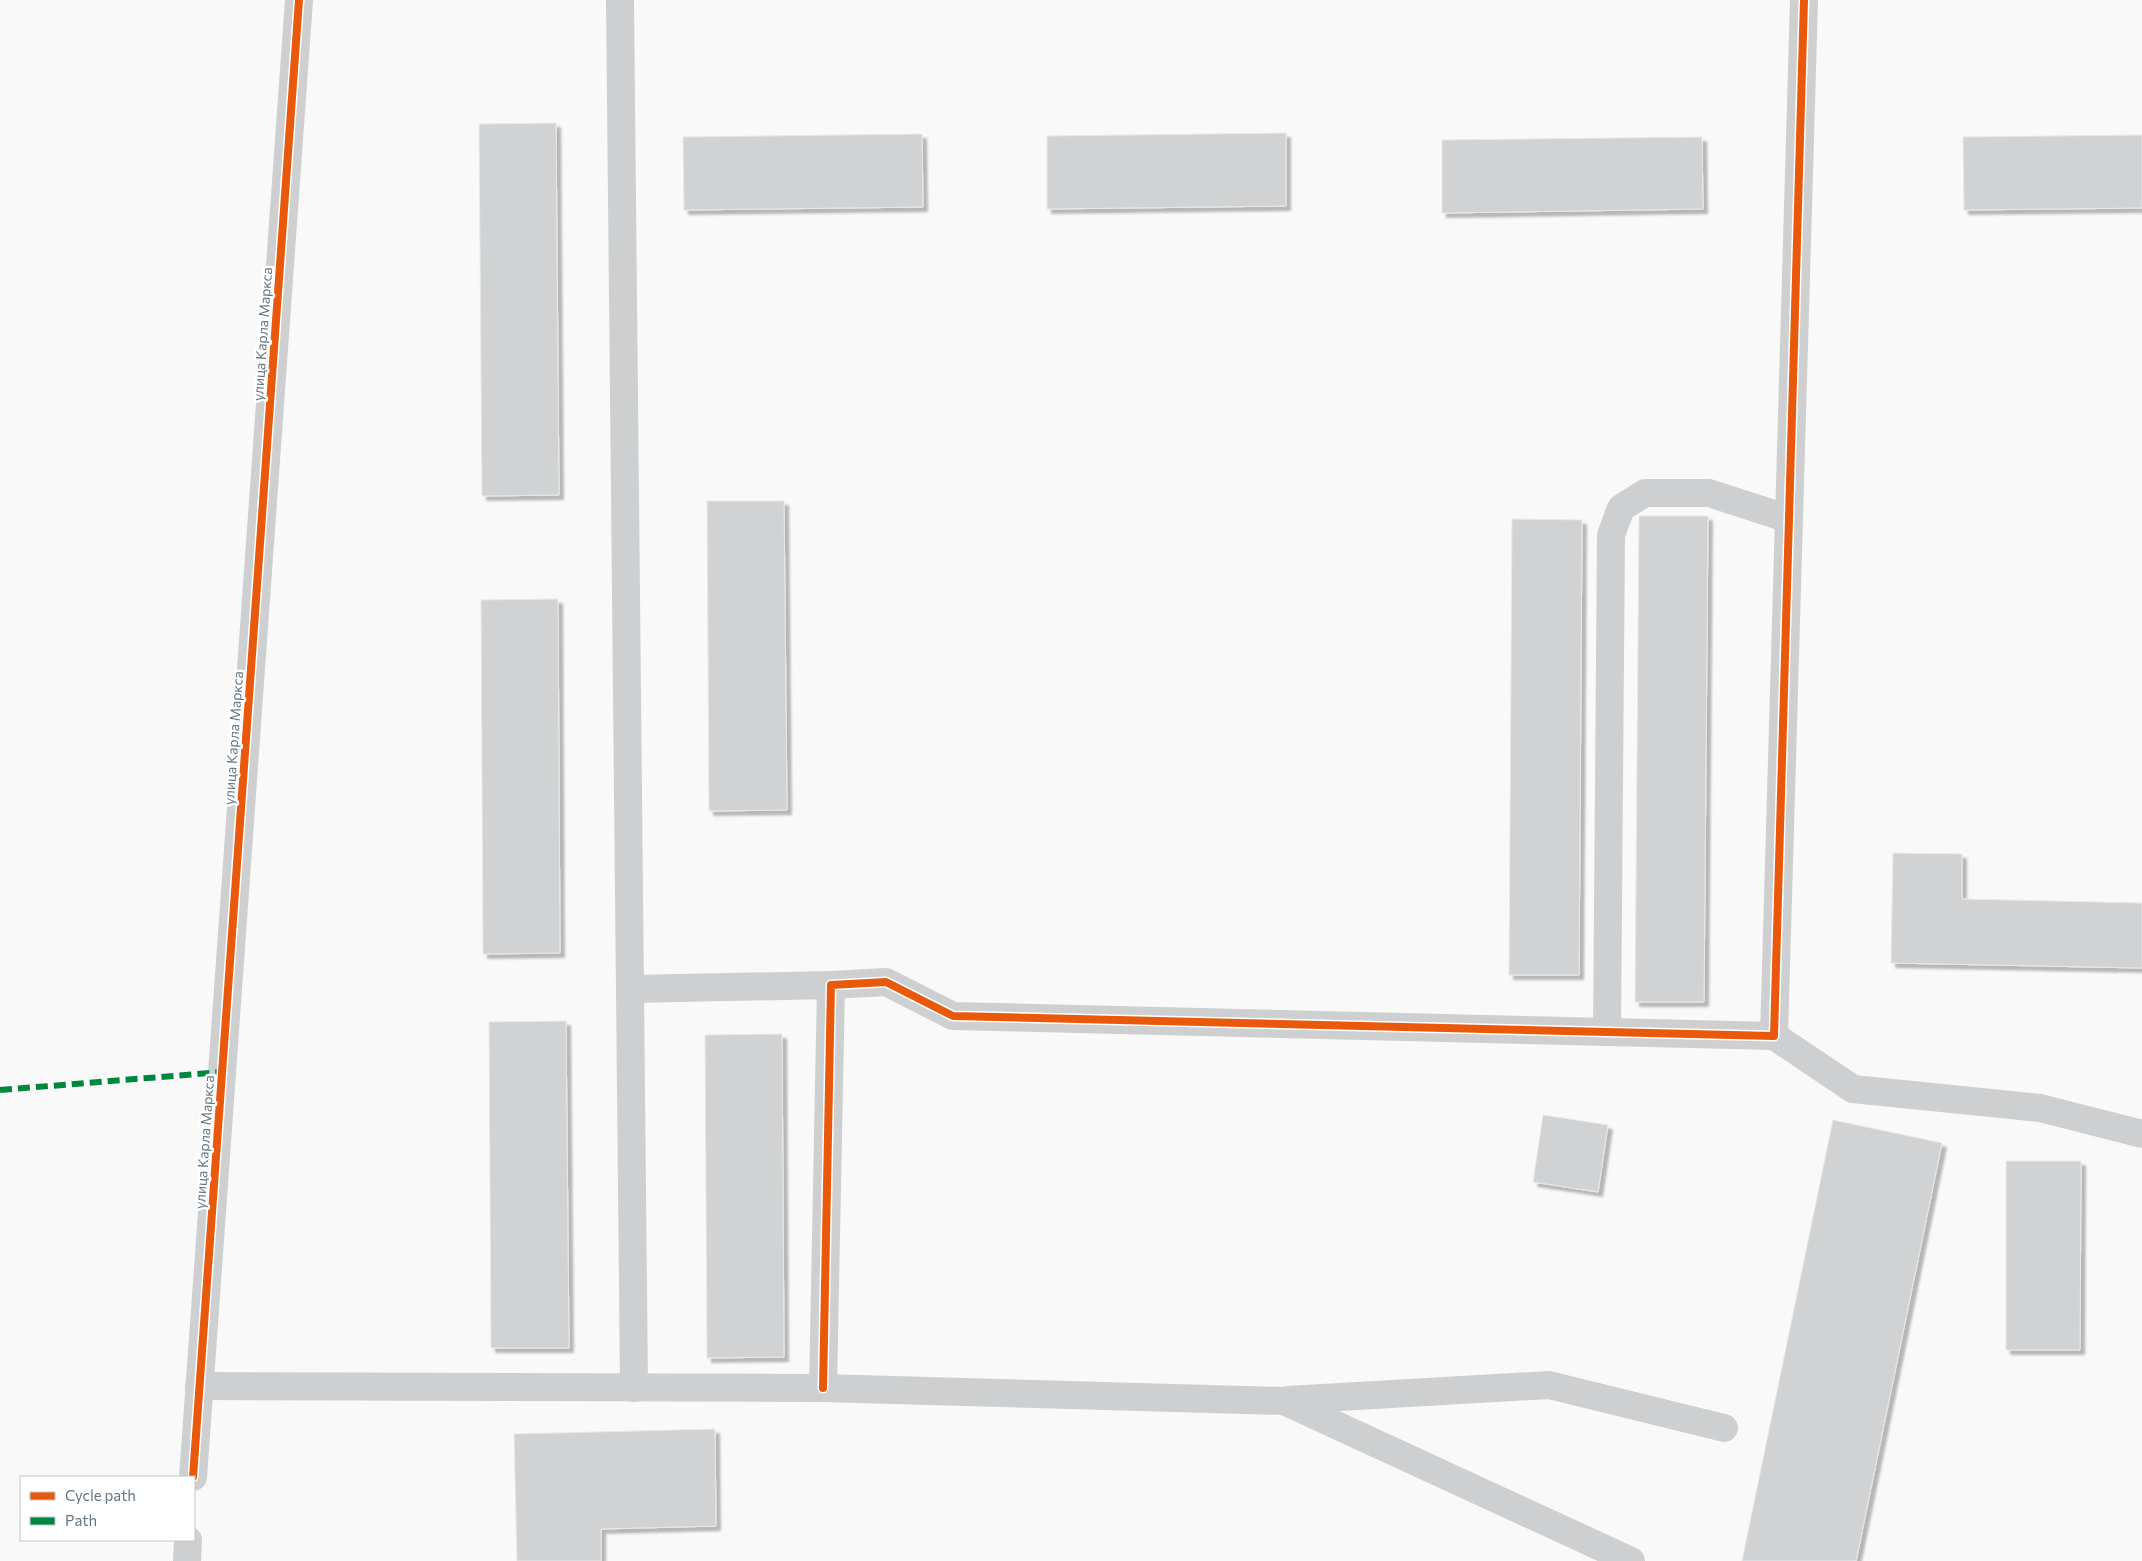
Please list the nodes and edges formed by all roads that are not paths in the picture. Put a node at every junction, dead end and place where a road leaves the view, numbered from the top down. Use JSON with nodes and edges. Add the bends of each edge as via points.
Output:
{"nodes":[{"id":1,"x":299,"y":0,"type":"edge"},
{"id":2,"x":620,"y":0,"type":"edge"},
{"id":3,"x":1804,"y":0,"type":"edge"},
{"id":4,"x":1789,"y":519,"type":"junction"},
{"id":5,"x":831,"y":985,"type":"junction"},
{"id":6,"x":631,"y":989,"type":"junction"},
{"id":7,"x":1607,"y":1032,"type":"junction"},
{"id":8,"x":1774,"y":1036,"type":"junction"},
{"id":9,"x":2142,"y":1134,"type":"edge"},
{"id":10,"x":199,"y":1386,"type":"junction"},
{"id":11,"x":634,"y":1388,"type":"junction"},
{"id":12,"x":823,"y":1388,"type":"junction"},
{"id":13,"x":1284,"y":1401,"type":"junction"},
{"id":14,"x":1724,"y":1428,"type":"dead end"},
{"id":15,"x":193,"y":1476,"type":"edge"},
{"id":16,"x":188,"y":1541,"type":"edge"},
{"id":17,"x":187,"y":1561,"type":"edge"},
{"id":18,"x":1631,"y":1561,"type":"edge"}],
"edges":[{"from":1,"to":10,"type":"street","name":"улица Карла Маркса"},
{"from":2,"to":6,"type":"street"},
{"from":3,"to":4,"type":"street"},
{"from":4,"to":7,"type":"street","via":[[1709,493],[1645,493],[1621,508],[1611,535]]},
{"from":4,"to":8,"type":"street"},
{"from":5,"to":6,"type":"street"},
{"from":5,"to":7,"type":"street","via":[[886,982],[953,1016]]},
{"from":5,"to":12,"type":"street"},
{"from":6,"to":11,"type":"street"},
{"from":7,"to":8,"type":"street"},
{"from":8,"to":9,"type":"street","via":[[1853,1089],[2040,1108]]},
{"from":10,"to":11,"type":"street"},
{"from":10,"to":15,"type":"street","name":"улица Карла Маркса"},
{"from":11,"to":12,"type":"street"},
{"from":12,"to":13,"type":"street"},
{"from":13,"to":14,"type":"street","via":[[1549,1385]]},
{"from":13,"to":18,"type":"street"},
{"from":16,"to":17,"type":"street"}]}
